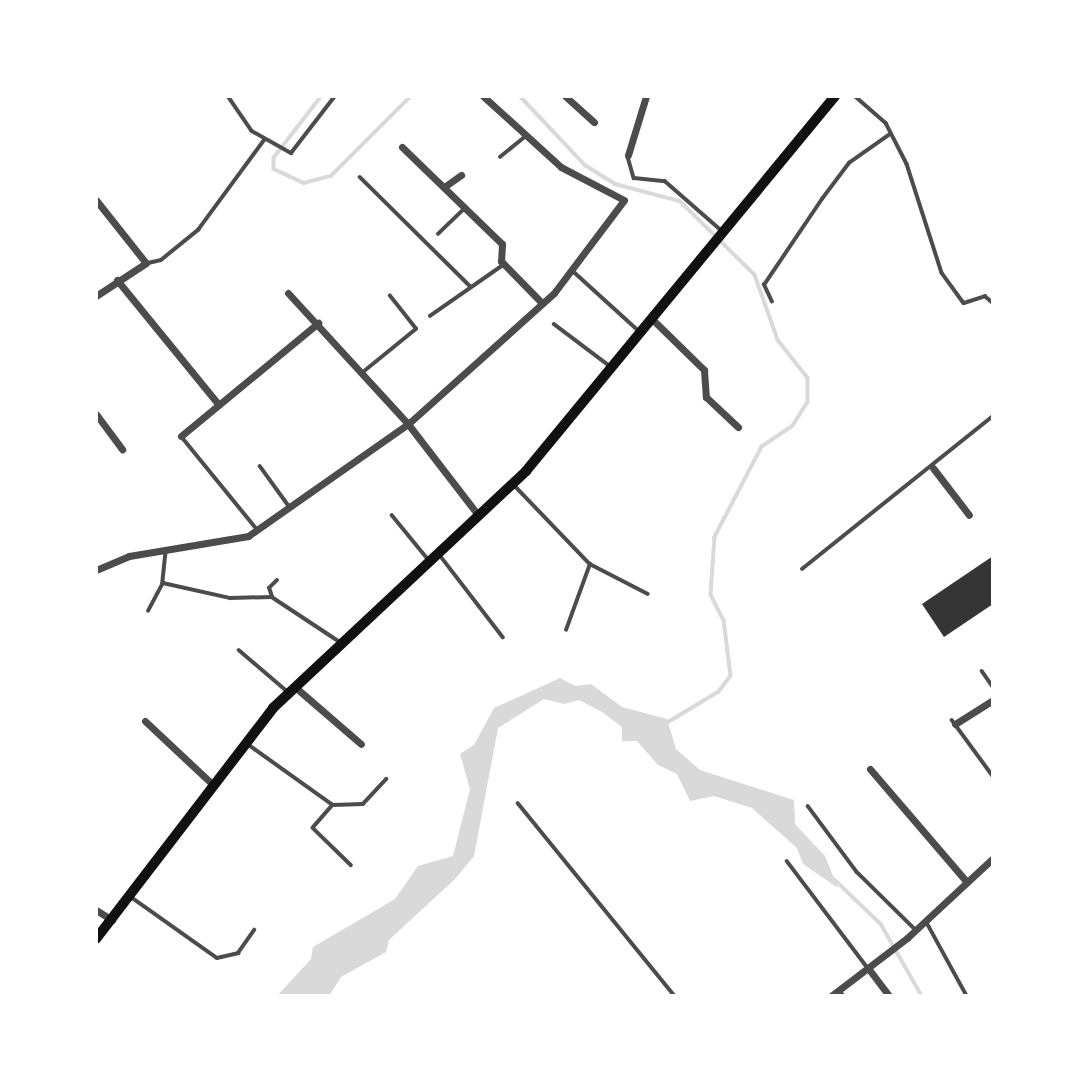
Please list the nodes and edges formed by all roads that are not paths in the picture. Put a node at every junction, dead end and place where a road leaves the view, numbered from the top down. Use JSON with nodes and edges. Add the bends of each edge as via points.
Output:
{"nodes":[{"id":1,"x":228,"y":96,"type":"edge"},
{"id":2,"x":335,"y":96,"type":"edge"},
{"id":3,"x":483,"y":96,"type":"edge"},
{"id":4,"x":565,"y":96,"type":"edge"},
{"id":5,"x":646,"y":96,"type":"edge"},
{"id":6,"x":835,"y":96,"type":"edge"},
{"id":7,"x":855,"y":96,"type":"edge"},
{"id":8,"x":594,"y":122,"type":"dead end"},
{"id":9,"x":890,"y":134,"type":"junction"},
{"id":10,"x":525,"y":137,"type":"junction"},
{"id":11,"x":264,"y":140,"type":"junction"},
{"id":12,"x":402,"y":147,"type":"dead end"},
{"id":13,"x":628,"y":155,"type":"joint"},
{"id":14,"x":500,"y":157,"type":"dead end"},
{"id":15,"x":461,"y":175,"type":"dead end"},
{"id":16,"x":360,"y":177,"type":"dead end"},
{"id":17,"x":444,"y":187,"type":"junction"},
{"id":18,"x":96,"y":200,"type":"edge"},
{"id":19,"x":466,"y":208,"type":"junction"},
{"id":20,"x":723,"y":231,"type":"junction"},
{"id":21,"x":438,"y":234,"type":"dead end"},
{"id":22,"x":146,"y":263,"type":"junction"},
{"id":23,"x":504,"y":264,"type":"junction"},
{"id":24,"x":571,"y":270,"type":"junction"},
{"id":25,"x":117,"y":280,"type":"junction"},
{"id":26,"x":471,"y":287,"type":"junction"},
{"id":27,"x":288,"y":293,"type":"dead end"},
{"id":28,"x":96,"y":296,"type":"edge"},
{"id":29,"x":390,"y":296,"type":"dead end"},
{"id":30,"x":772,"y":302,"type":"dead end"},
{"id":31,"x":542,"y":303,"type":"junction"},
{"id":32,"x":993,"y":303,"type":"edge"},
{"id":33,"x":430,"y":316,"type":"dead end"},
{"id":34,"x":652,"y":319,"type":"junction"},
{"id":35,"x":318,"y":323,"type":"junction"},
{"id":36,"x":554,"y":324,"type":"dead end"},
{"id":37,"x":641,"y":333,"type":"junction"},
{"id":38,"x":612,"y":368,"type":"junction"},
{"id":39,"x":362,"y":373,"type":"junction"},
{"id":40,"x":219,"y":405,"type":"junction"},
{"id":41,"x":96,"y":414,"type":"edge"},
{"id":42,"x":993,"y":416,"type":"edge"},
{"id":43,"x":408,"y":424,"type":"junction"},
{"id":44,"x":738,"y":426,"type":"dead end"},
{"id":45,"x":181,"y":436,"type":"joint"},
{"id":46,"x":121,"y":449,"type":"dead end"},
{"id":47,"x":260,"y":466,"type":"dead end"},
{"id":48,"x":933,"y":468,"type":"junction"},
{"id":49,"x":512,"y":484,"type":"junction"},
{"id":50,"x":290,"y":508,"type":"junction"},
{"id":51,"x":392,"y":515,"type":"dead end"},
{"id":52,"x":478,"y":515,"type":"junction"},
{"id":53,"x":969,"y":515,"type":"dead end"},
{"id":54,"x":257,"y":530,"type":"junction"},
{"id":55,"x":166,"y":552,"type":"junction"},
{"id":56,"x":438,"y":552,"type":"junction"},
{"id":57,"x":429,"y":561,"type":"junction"},
{"id":58,"x":590,"y":564,"type":"junction"},
{"id":59,"x":98,"y":567,"type":"edge"},
{"id":60,"x":802,"y":569,"type":"dead end"},
{"id":61,"x":277,"y":579,"type":"dead end"},
{"id":62,"x":163,"y":583,"type":"junction"},
{"id":63,"x":648,"y":594,"type":"dead end"},
{"id":64,"x":272,"y":597,"type":"junction"},
{"id":65,"x":148,"y":611,"type":"dead end"},
{"id":66,"x":566,"y":630,"type":"dead end"},
{"id":67,"x":503,"y":637,"type":"dead end"},
{"id":68,"x":341,"y":643,"type":"junction"},
{"id":69,"x":239,"y":649,"type":"dead end"},
{"id":70,"x":982,"y":671,"type":"dead end"},
{"id":71,"x":993,"y":687,"type":"edge"},
{"id":72,"x":292,"y":690,"type":"junction"},
{"id":73,"x":993,"y":700,"type":"edge"},
{"id":74,"x":145,"y":721,"type":"dead end"},
{"id":75,"x":953,"y":722,"type":"joint"},
{"id":76,"x":244,"y":742,"type":"junction"},
{"id":77,"x":361,"y":744,"type":"dead end"},
{"id":78,"x":870,"y":769,"type":"dead end"},
{"id":79,"x":993,"y":776,"type":"edge"},
{"id":80,"x":386,"y":779,"type":"dead end"},
{"id":81,"x":211,"y":783,"type":"junction"},
{"id":82,"x":518,"y":803,"type":"dead end"},
{"id":83,"x":332,"y":804,"type":"junction"},
{"id":84,"x":808,"y":806,"type":"dead end"},
{"id":85,"x":993,"y":858,"type":"edge"},
{"id":86,"x":787,"y":861,"type":"dead end"},
{"id":87,"x":351,"y":865,"type":"dead end"},
{"id":88,"x":966,"y":881,"type":"junction"},
{"id":89,"x":131,"y":897,"type":"junction"},
{"id":90,"x":96,"y":909,"type":"edge"},
{"id":91,"x":925,"y":919,"type":"junction"},
{"id":92,"x":113,"y":920,"type":"junction"},
{"id":93,"x":915,"y":929,"type":"junction"},
{"id":94,"x":254,"y":930,"type":"dead end"},
{"id":95,"x":96,"y":939,"type":"edge"},
{"id":96,"x":869,"y":967,"type":"junction"},
{"id":97,"x":841,"y":993,"type":"edge"},
{"id":98,"x":675,"y":996,"type":"edge"},
{"id":99,"x":831,"y":996,"type":"edge"},
{"id":100,"x":889,"y":996,"type":"edge"},
{"id":101,"x":967,"y":996,"type":"edge"}],
"edges":[{"from":1,"to":11,"type":"lane"},
{"from":2,"to":11,"type":"lane","via":[[291,153]]},
{"from":3,"to":10,"type":"street"},
{"from":4,"to":8,"type":"street"},
{"from":5,"to":13,"type":"street"},
{"from":6,"to":20,"type":"main road"},
{"from":7,"to":9,"type":"lane"},
{"from":9,"to":30,"type":"lane","via":[[849,163],[822,199],[764,285]]},
{"from":9,"to":32,"type":"lane","via":[[907,164],[942,273],[964,303],[985,296]]},
{"from":10,"to":14,"type":"lane"},
{"from":10,"to":24,"type":"street","via":[[561,167],[624,201]]},
{"from":11,"to":22,"type":"lane","via":[[198,229],[161,260]]},
{"from":12,"to":17,"type":"street"},
{"from":13,"to":20,"type":"lane","via":[[634,178],[665,181]]},
{"from":15,"to":17,"type":"street"},
{"from":16,"to":26,"type":"lane"},
{"from":17,"to":19,"type":"street"},
{"from":18,"to":22,"type":"street"},
{"from":19,"to":21,"type":"lane"},
{"from":19,"to":23,"type":"street","via":[[503,246]]},
{"from":20,"to":34,"type":"main road"},
{"from":22,"to":25,"type":"street"},
{"from":23,"to":26,"type":"lane"},
{"from":23,"to":31,"type":"street"},
{"from":24,"to":31,"type":"street"},
{"from":24,"to":37,"type":"lane"},
{"from":25,"to":28,"type":"street"},
{"from":25,"to":40,"type":"street"},
{"from":26,"to":33,"type":"lane"},
{"from":27,"to":35,"type":"street"},
{"from":29,"to":39,"type":"lane","via":[[416,329]]},
{"from":31,"to":43,"type":"street"},
{"from":34,"to":37,"type":"main road"},
{"from":34,"to":44,"type":"street","via":[[704,370],[706,397]]},
{"from":35,"to":39,"type":"street"},
{"from":35,"to":40,"type":"street"},
{"from":36,"to":38,"type":"lane"},
{"from":37,"to":38,"type":"main road"},
{"from":38,"to":49,"type":"main road"},
{"from":39,"to":43,"type":"street"},
{"from":40,"to":45,"type":"street"},
{"from":41,"to":46,"type":"street"},
{"from":42,"to":48,"type":"lane"},
{"from":43,"to":50,"type":"street"},
{"from":43,"to":52,"type":"street"},
{"from":45,"to":54,"type":"lane"},
{"from":47,"to":50,"type":"lane"},
{"from":48,"to":53,"type":"street"},
{"from":48,"to":60,"type":"lane"},
{"from":49,"to":52,"type":"main road"},
{"from":49,"to":58,"type":"lane"},
{"from":50,"to":54,"type":"street"},
{"from":51,"to":57,"type":"lane"},
{"from":52,"to":56,"type":"main road"},
{"from":54,"to":55,"type":"street"},
{"from":55,"to":59,"type":"street"},
{"from":55,"to":62,"type":"lane"},
{"from":56,"to":57,"type":"main road"},
{"from":56,"to":67,"type":"lane"},
{"from":57,"to":68,"type":"main road"},
{"from":58,"to":63,"type":"lane"},
{"from":58,"to":66,"type":"lane"},
{"from":61,"to":64,"type":"lane","via":[[269,587]]},
{"from":62,"to":64,"type":"lane","via":[[230,598]]},
{"from":62,"to":65,"type":"lane"},
{"from":64,"to":68,"type":"lane"},
{"from":68,"to":72,"type":"main road"},
{"from":69,"to":72,"type":"lane"},
{"from":70,"to":71,"type":"lane"},
{"from":72,"to":76,"type":"main road"},
{"from":72,"to":77,"type":"street"},
{"from":73,"to":75,"type":"street"},
{"from":74,"to":81,"type":"street"},
{"from":75,"to":79,"type":"lane"},
{"from":76,"to":81,"type":"main road"},
{"from":76,"to":83,"type":"lane"},
{"from":78,"to":88,"type":"street"},
{"from":80,"to":83,"type":"lane","via":[[363,804]]},
{"from":81,"to":89,"type":"main road"},
{"from":82,"to":98,"type":"lane"},
{"from":83,"to":87,"type":"lane","via":[[313,828]]},
{"from":84,"to":93,"type":"lane","via":[[857,872]]},
{"from":85,"to":88,"type":"street"},
{"from":86,"to":96,"type":"lane"},
{"from":88,"to":91,"type":"street"},
{"from":89,"to":92,"type":"main road"},
{"from":89,"to":94,"type":"lane","via":[[217,958],[237,953]]},
{"from":90,"to":92,"type":"street"},
{"from":91,"to":93,"type":"street"},
{"from":91,"to":101,"type":"lane"},
{"from":92,"to":95,"type":"main road"},
{"from":93,"to":96,"type":"street"},
{"from":96,"to":97,"type":"street"},
{"from":96,"to":100,"type":"street"},
{"from":97,"to":99,"type":"street"}]}
